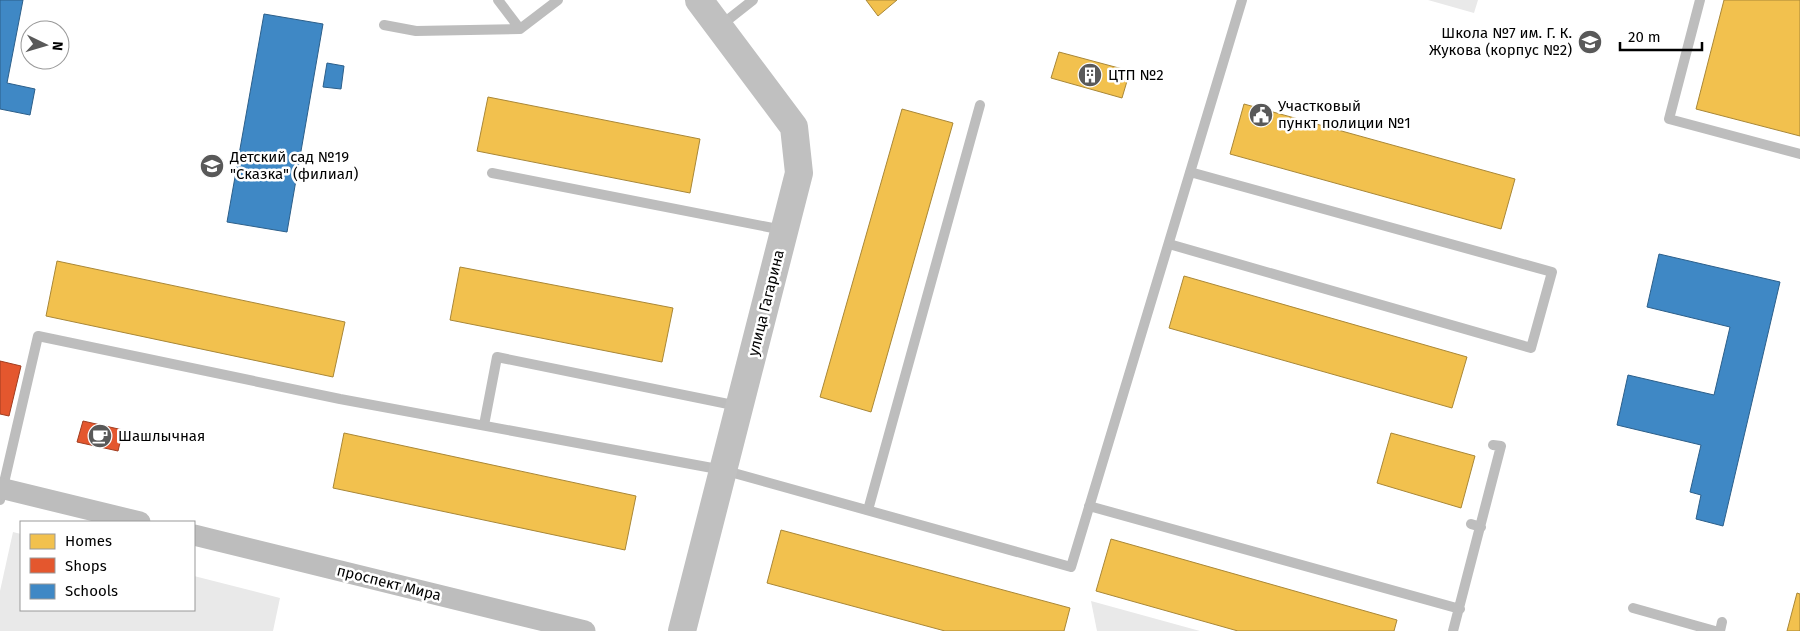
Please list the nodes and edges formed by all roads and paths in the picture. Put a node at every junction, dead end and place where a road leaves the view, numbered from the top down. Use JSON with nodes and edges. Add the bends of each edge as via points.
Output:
{"nodes":[{"id":1,"x":498,"y":0,"type":"edge"},
{"id":2,"x":558,"y":0,"type":"edge"},
{"id":3,"x":699,"y":0,"type":"edge"},
{"id":4,"x":753,"y":0,"type":"edge"},
{"id":5,"x":1242,"y":0,"type":"edge"},
{"id":6,"x":1700,"y":0,"type":"edge"},
{"id":7,"x":384,"y":25,"type":"dead end"},
{"id":8,"x":719,"y":26,"type":"junction"},
{"id":9,"x":520,"y":29,"type":"junction"},
{"id":10,"x":980,"y":105,"type":"dead end"},
{"id":11,"x":1800,"y":154,"type":"edge"},
{"id":12,"x":1190,"y":172,"type":"junction"},
{"id":13,"x":492,"y":173,"type":"dead end"},
{"id":14,"x":784,"y":230,"type":"junction"},
{"id":15,"x":1168,"y":244,"type":"junction"},
{"id":16,"x":739,"y":406,"type":"junction"},
{"id":17,"x":484,"y":425,"type":"junction"},
{"id":18,"x":1493,"y":445,"type":"dead end"},
{"id":19,"x":723,"y":470,"type":"junction"},
{"id":20,"x":1,"y":492,"type":"edge"},
{"id":21,"x":1089,"y":506,"type":"junction"},
{"id":22,"x":868,"y":510,"type":"junction"},
{"id":23,"x":135,"y":521,"type":"edge"},
{"id":24,"x":195,"y":536,"type":"edge"},
{"id":25,"x":1633,"y":608,"type":"dead end"},
{"id":26,"x":1460,"y":609,"type":"junction"},
{"id":27,"x":584,"y":631,"type":"edge"},
{"id":28,"x":682,"y":631,"type":"edge"},
{"id":29,"x":1454,"y":631,"type":"edge"},
{"id":30,"x":1715,"y":631,"type":"edge"}],
"edges":[{"from":1,"to":9,"type":"lane"},
{"from":2,"to":9,"type":"lane"},
{"from":3,"to":8,"type":"street","name":"улица Гагарина"},
{"from":4,"to":8,"type":"lane"},
{"from":5,"to":12,"type":"lane"},
{"from":6,"to":11,"type":"lane","via":[[1669,119]]},
{"from":7,"to":9,"type":"lane","via":[[416,31]]},
{"from":8,"to":14,"type":"street","name":"улица Гагарина","via":[[794,128],[799,173]]},
{"from":10,"to":22,"type":"lane"},
{"from":12,"to":15,"type":"lane"},
{"from":12,"to":15,"type":"lane","via":[[1552,272],[1531,348]]},
{"from":13,"to":14,"type":"lane"},
{"from":14,"to":16,"type":"street","name":"улица Гагарина"},
{"from":15,"to":21,"type":"lane"},
{"from":16,"to":17,"type":"lane","via":[[497,357]]},
{"from":16,"to":19,"type":"street","name":"улица Гагарина"},
{"from":17,"to":19,"type":"lane"},
{"from":17,"to":20,"type":"lane","via":[[340,399],[38,336]]},
{"from":18,"to":26,"type":"lane","via":[[1501,446],[1476,526]]},
{"from":19,"to":22,"type":"lane"},
{"from":19,"to":28,"type":"street","name":"улица Гагарина"},
{"from":20,"to":23,"type":"street"},
{"from":21,"to":22,"type":"lane","via":[[1071,567]]},
{"from":21,"to":26,"type":"lane"},
{"from":24,"to":27,"type":"street","name":"проспект Мира"},
{"from":25,"to":30,"type":"lane"},
{"from":26,"to":29,"type":"lane"}]}
